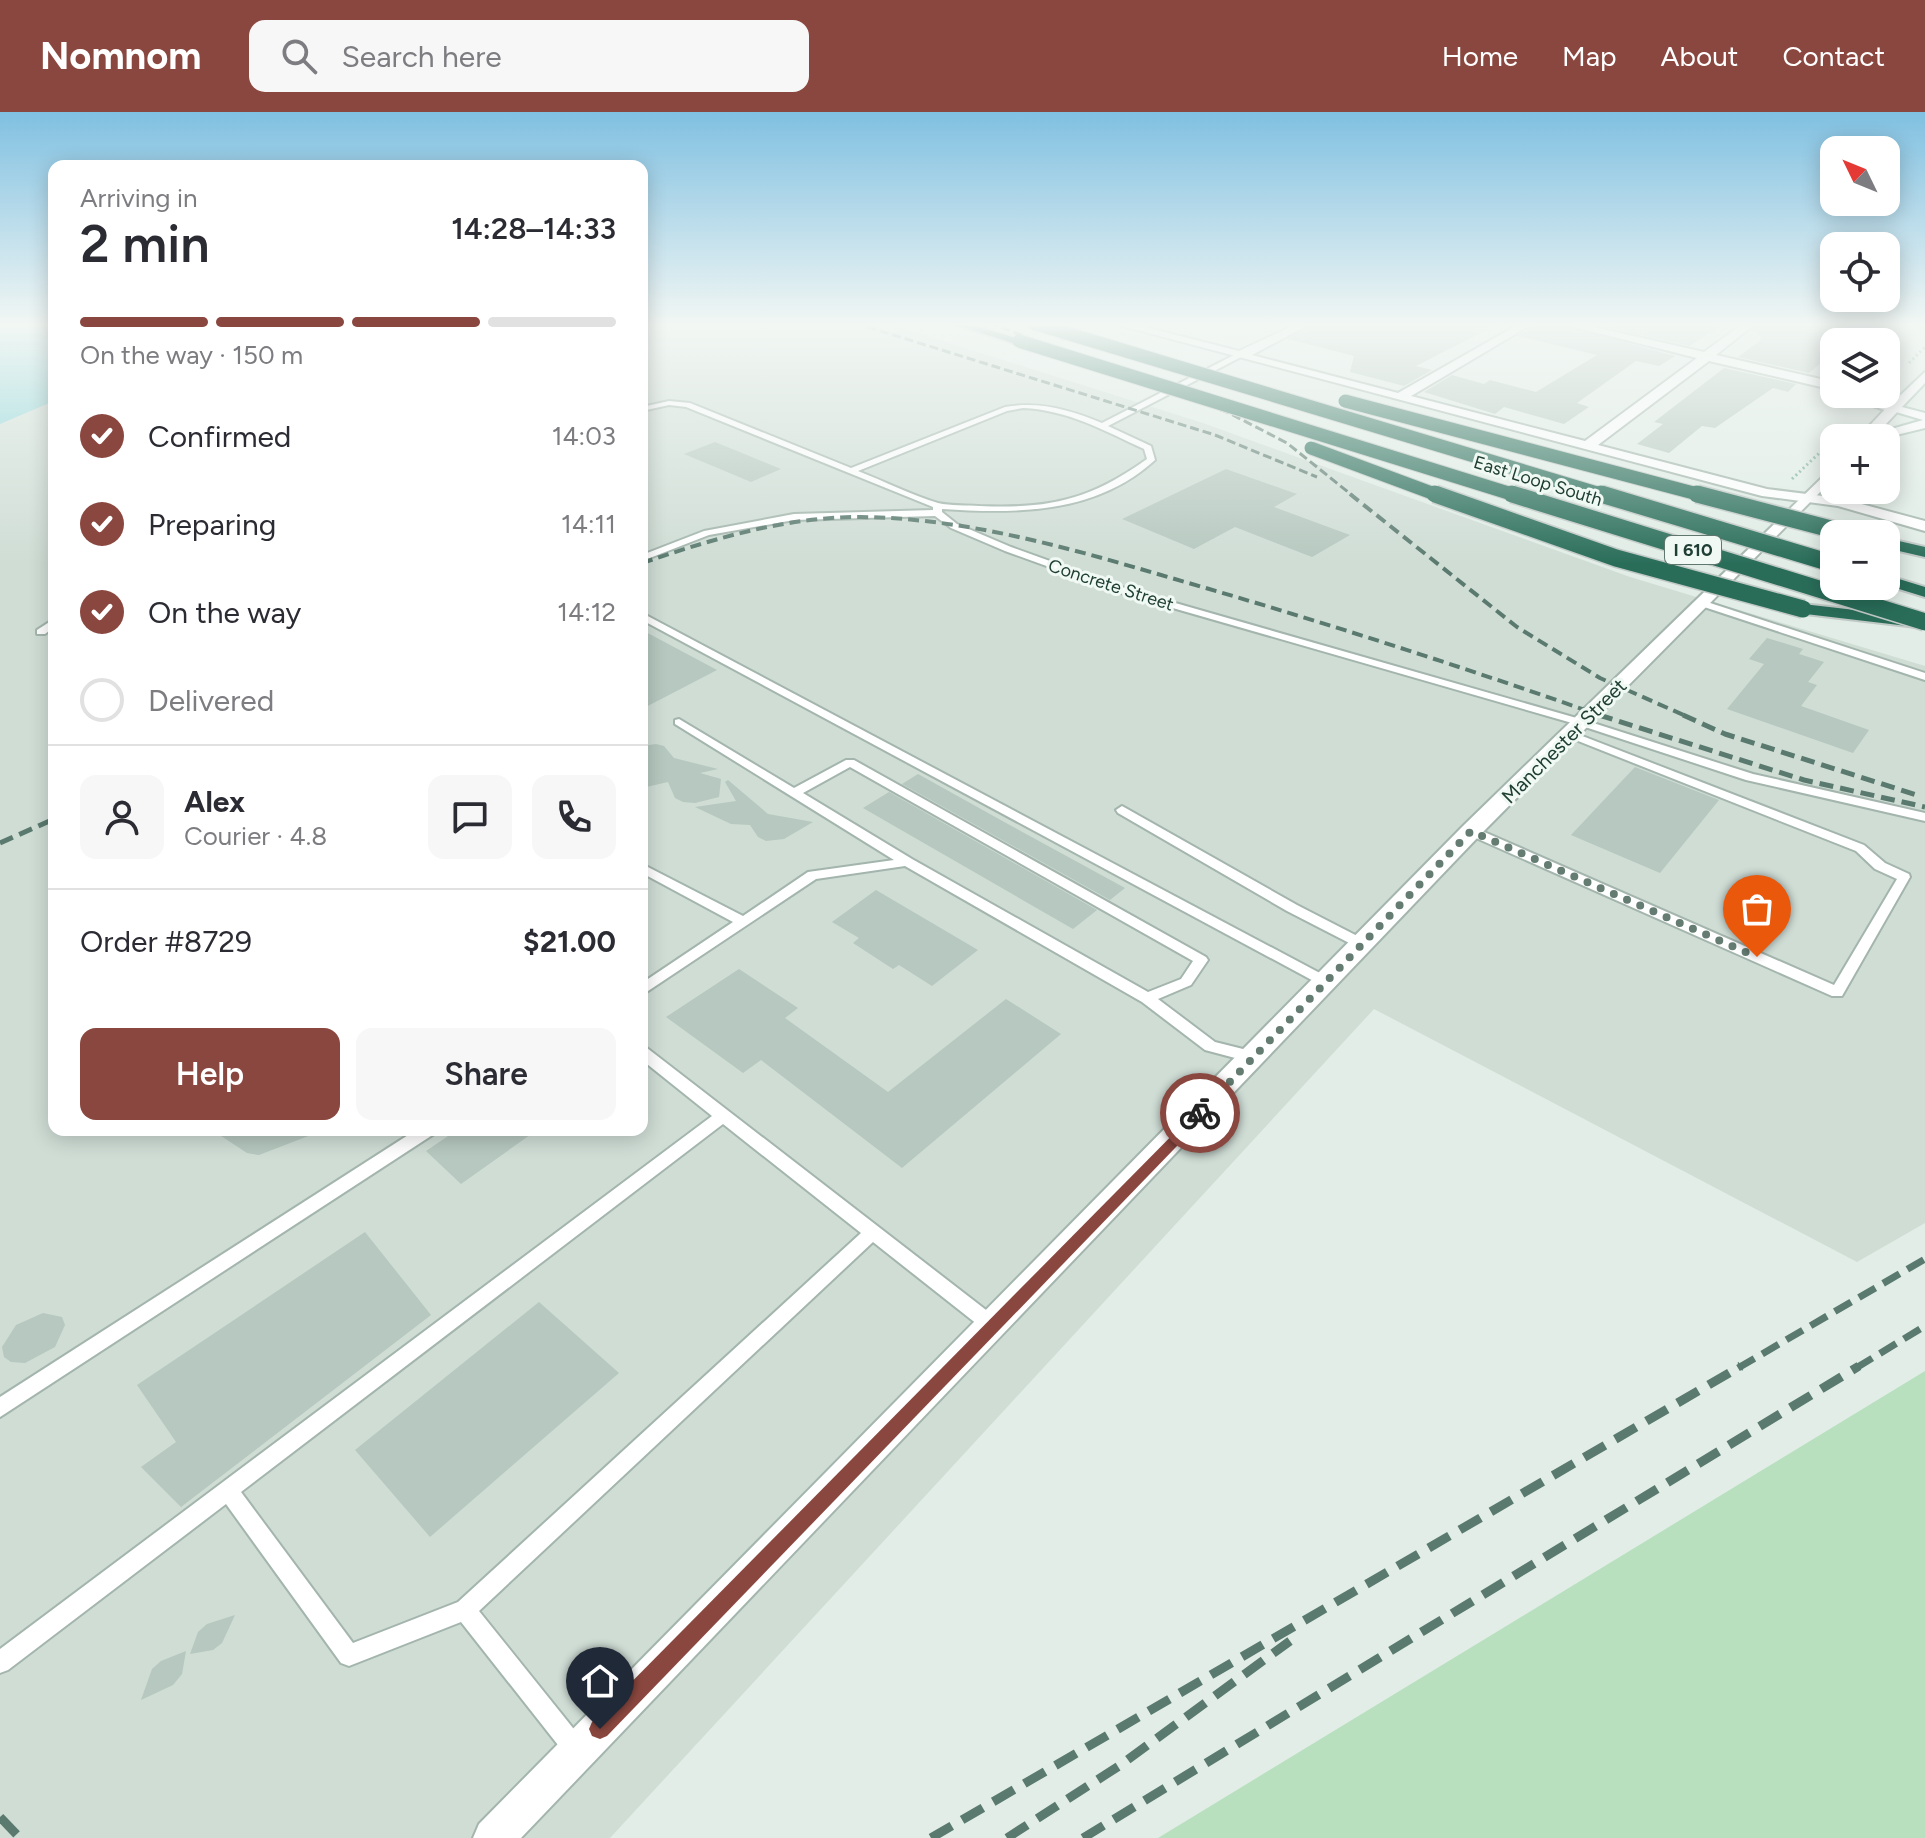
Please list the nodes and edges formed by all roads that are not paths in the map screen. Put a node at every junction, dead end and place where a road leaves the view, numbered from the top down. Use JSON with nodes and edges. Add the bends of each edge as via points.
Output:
{"nodes":[{"id":1,"x":674,"y":404,"type":"edge"},
{"id":2,"x":1147,"y":404,"type":"edge"},
{"id":3,"x":1191,"y":404,"type":"edge"},
{"id":4,"x":1221,"y":404,"type":"edge"},
{"id":5,"x":1301,"y":404,"type":"edge"},
{"id":6,"x":1350,"y":404,"type":"edge"},
{"id":7,"x":1419,"y":404,"type":"edge"},
{"id":8,"x":1643,"y":404,"type":"edge"},
{"id":9,"x":1900,"y":406,"type":"edge"},
{"id":10,"x":1894,"y":408,"type":"edge"},
{"id":11,"x":1900,"y":408,"type":"edge"},
{"id":12,"x":1925,"y":409,"type":"edge"},
{"id":13,"x":1925,"y":417,"type":"edge"},
{"id":14,"x":1879,"y":424,"type":"edge"},
{"id":15,"x":1925,"y":424,"type":"edge"},
{"id":16,"x":1101,"y":427,"type":"junction"},
{"id":17,"x":1900,"y":430,"type":"edge"},
{"id":18,"x":1586,"y":447,"type":"junction"},
{"id":19,"x":850,"y":471,"type":"junction"},
{"id":20,"x":1820,"y":485,"type":"edge"},
{"id":21,"x":1807,"y":498,"type":"junction"},
{"id":22,"x":937,"y":509,"type":"junction"},
{"id":23,"x":1820,"y":526,"type":"edge"},
{"id":24,"x":1925,"y":526,"type":"edge"},
{"id":25,"x":1900,"y":546,"type":"edge"},
{"id":26,"x":1925,"y":552,"type":"edge"},
{"id":27,"x":648,"y":556,"type":"edge"},
{"id":28,"x":1820,"y":560,"type":"edge"},
{"id":29,"x":1900,"y":584,"type":"edge"},
{"id":30,"x":1925,"y":592,"type":"edge"},
{"id":31,"x":1701,"y":603,"type":"junction"},
{"id":32,"x":648,"y":619,"type":"edge"},
{"id":33,"x":1925,"y":622,"type":"edge"},
{"id":34,"x":48,"y":627,"type":"edge"},
{"id":35,"x":41,"y":632,"type":"dead end"},
{"id":36,"x":1925,"y":677,"type":"edge"},
{"id":37,"x":679,"y":722,"type":"dead end"},
{"id":38,"x":1578,"y":729,"type":"junction"},
{"id":39,"x":795,"y":792,"type":"junction"},
{"id":40,"x":1122,"y":810,"type":"dead end"},
{"id":41,"x":1925,"y":817,"type":"edge"},
{"id":42,"x":1471,"y":831,"type":"junction"},
{"id":43,"x":907,"y":862,"type":"junction"},
{"id":44,"x":648,"y":871,"type":"edge"},
{"id":45,"x":743,"y":922,"type":"junction"},
{"id":46,"x":1362,"y":944,"type":"junction"},
{"id":47,"x":1326,"y":982,"type":"junction"},
{"id":48,"x":648,"y":986,"type":"edge"},
{"id":49,"x":1147,"y":998,"type":"junction"},
{"id":50,"x":648,"y":1057,"type":"edge"},
{"id":51,"x":1254,"y":1057,"type":"junction"},
{"id":52,"x":723,"y":1116,"type":"junction"},
{"id":53,"x":419,"y":1136,"type":"edge"},
{"id":54,"x":873,"y":1232,"type":"junction"},
{"id":55,"x":993,"y":1326,"type":"junction"},
{"id":56,"x":0,"y":1408,"type":"edge"},
{"id":57,"x":227,"y":1489,"type":"junction"},
{"id":58,"x":465,"y":1610,"type":"junction"},
{"id":59,"x":0,"y":1662,"type":"edge"},
{"id":60,"x":578,"y":1751,"type":"junction"},
{"id":61,"x":493,"y":1838,"type":"edge"}],
"edges":[{"from":1,"to":19,"type":"lane"},
{"from":2,"to":16,"type":"lane"},
{"from":3,"to":33,"type":"highway","bridge":true,"via":[[1646,569],[1803,609]]},
{"from":4,"to":33,"type":"highway","name":"East Loop South","number":"I 610","bridge":true},
{"from":5,"to":28,"type":"highway","name":"East Loop South","number":"I 610","bridge":true},
{"from":6,"to":23,"type":"highway","bridge":true},
{"from":7,"to":18,"type":"street"},
{"from":8,"to":18,"type":"street"},
{"from":9,"to":12,"type":"street"},
{"from":10,"to":14,"type":"street"},
{"from":11,"to":13,"type":"street"},
{"from":15,"to":17,"type":"street"},
{"from":16,"to":19,"type":"lane","via":[[1039,405],[1018,405]]},
{"from":16,"to":22,"type":"lane","via":[[1148,448],[1151,460],[1095,494],[1051,509]]},
{"from":18,"to":21,"type":"street","via":[[1767,493]]},
{"from":19,"to":22,"type":"lane"},
{"from":20,"to":21,"type":"street","name":"Manchester Street"},
{"from":21,"to":24,"type":"street"},
{"from":21,"to":31,"type":"street","name":"Manchester Street"},
{"from":22,"to":27,"type":"lane","via":[[794,517],[707,533]]},
{"from":22,"to":38,"type":"lane","name":"Concrete Street","via":[[954,526],[1064,572]]},
{"from":25,"to":26,"type":"highway"},
{"from":29,"to":30,"type":"highway"},
{"from":31,"to":36,"type":"lane"},
{"from":31,"to":38,"type":"street","name":"Manchester Street"},
{"from":32,"to":47,"type":"lane"},
{"from":34,"to":35,"type":"lane"},
{"from":37,"to":39,"type":"lane"},
{"from":38,"to":41,"type":"lane","via":[[1750,777]]},
{"from":38,"to":42,"type":"street","name":"Manchester Street"},
{"from":38,"to":42,"type":"lane","via":[[1860,848],[1880,866],[1904,877],[1837,992]]},
{"from":39,"to":43,"type":"lane"},
{"from":39,"to":49,"type":"lane","via":[[850,762],[1201,960],[1186,982]]},
{"from":40,"to":46,"type":"lane"},
{"from":42,"to":46,"type":"street","name":"Manchester Street"},
{"from":43,"to":45,"type":"lane","via":[[813,875]]},
{"from":43,"to":49,"type":"lane"},
{"from":44,"to":45,"type":"lane"},
{"from":45,"to":48,"type":"lane"},
{"from":46,"to":47,"type":"street","name":"Manchester Street"},
{"from":47,"to":51,"type":"street","name":"Manchester Street"},
{"from":49,"to":51,"type":"lane","via":[[1210,1046]]},
{"from":50,"to":52,"type":"lane"},
{"from":51,"to":55,"type":"street","name":"Manchester Street"},
{"from":52,"to":54,"type":"lane"},
{"from":52,"to":57,"type":"lane"},
{"from":53,"to":56,"type":"lane"},
{"from":54,"to":55,"type":"lane"},
{"from":54,"to":58,"type":"lane"},
{"from":55,"to":60,"type":"street","name":"Manchester Street"},
{"from":57,"to":58,"type":"lane","via":[[349,1655]]},
{"from":57,"to":59,"type":"lane"},
{"from":58,"to":60,"type":"lane"},
{"from":60,"to":61,"type":"street","name":"Manchester Street"}]}
